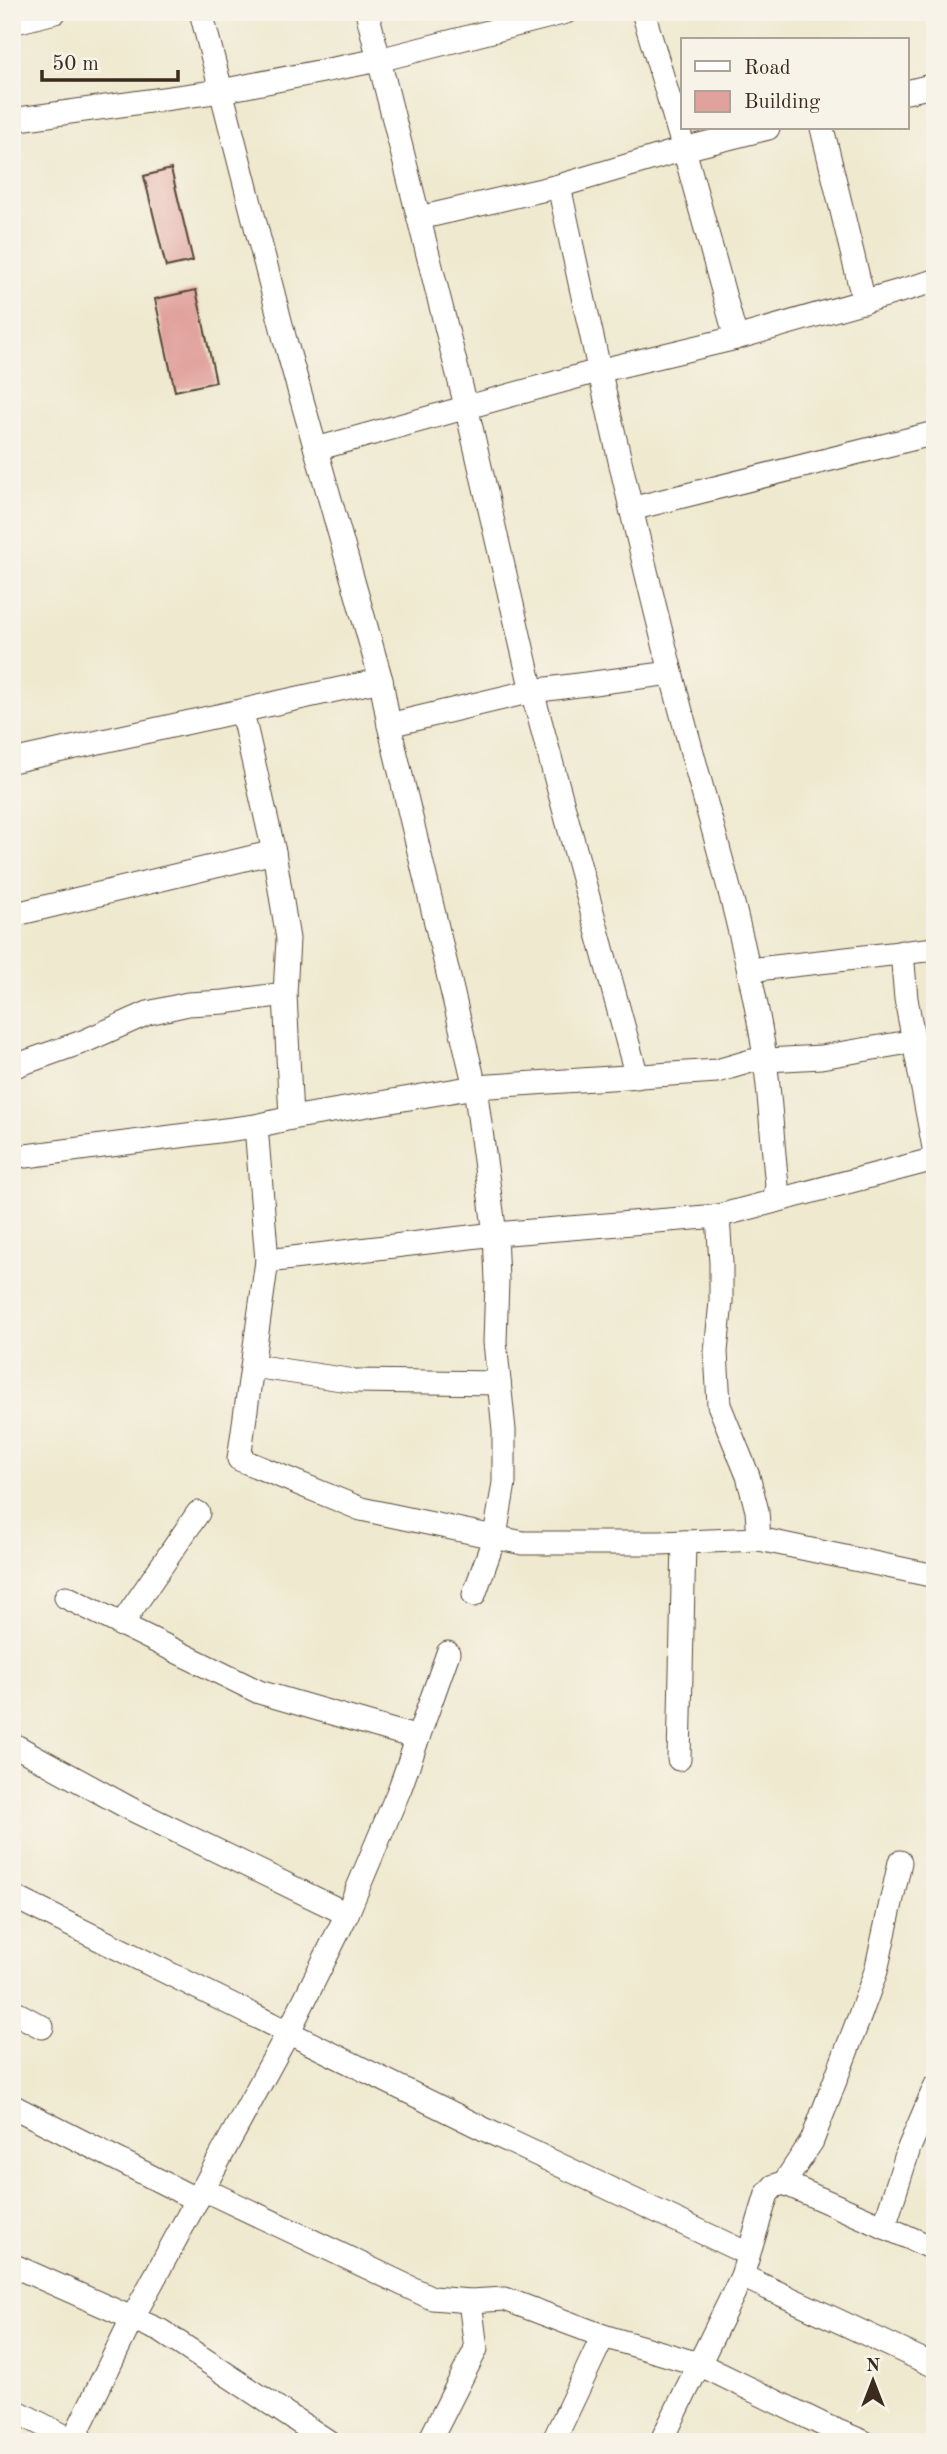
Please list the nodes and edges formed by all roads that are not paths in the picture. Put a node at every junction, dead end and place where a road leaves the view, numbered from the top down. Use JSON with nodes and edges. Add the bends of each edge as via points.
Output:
{"nodes":[{"id":1,"x":55,"y":12,"type":"edge"},
{"id":2,"x":201,"y":12,"type":"edge"},
{"id":3,"x":366,"y":12,"type":"edge"},
{"id":4,"x":566,"y":12,"type":"edge"},
{"id":5,"x":643,"y":12,"type":"edge"},
{"id":6,"x":12,"y":23,"type":"edge"},
{"id":7,"x":379,"y":60,"type":"junction"},
{"id":8,"x":935,"y":85,"type":"edge"},
{"id":9,"x":221,"y":91,"type":"junction"},
{"id":10,"x":908,"y":92,"type":"edge"},
{"id":11,"x":12,"y":120,"type":"edge"},
{"id":12,"x":760,"y":130,"type":"edge"},
{"id":13,"x":822,"y":130,"type":"edge"},
{"id":14,"x":684,"y":149,"type":"junction"},
{"id":15,"x":559,"y":186,"type":"junction"},
{"id":16,"x":419,"y":218,"type":"junction"},
{"id":17,"x":935,"y":281,"type":"edge"},
{"id":18,"x":864,"y":302,"type":"junction"},
{"id":19,"x":736,"y":338,"type":"junction"},
{"id":20,"x":598,"y":371,"type":"junction"},
{"id":21,"x":466,"y":406,"type":"junction"},
{"id":22,"x":935,"y":433,"type":"edge"},
{"id":23,"x":316,"y":449,"type":"junction"},
{"id":24,"x":631,"y":509,"type":"junction"},
{"id":25,"x":671,"y":673,"type":"junction"},
{"id":26,"x":381,"y":680,"type":"junction"},
{"id":27,"x":533,"y":691,"type":"junction"},
{"id":28,"x":242,"y":712,"type":"junction"},
{"id":29,"x":389,"y":725,"type":"junction"},
{"id":30,"x":12,"y":761,"type":"edge"},
{"id":31,"x":274,"y":852,"type":"junction"},
{"id":32,"x":12,"y":915,"type":"edge"},
{"id":33,"x":935,"y":949,"type":"edge"},
{"id":34,"x":902,"y":952,"type":"junction"},
{"id":35,"x":749,"y":970,"type":"junction"},
{"id":36,"x":285,"y":994,"type":"junction"},
{"id":37,"x":915,"y":1041,"type":"junction"},
{"id":38,"x":765,"y":1060,"type":"junction"},
{"id":39,"x":12,"y":1067,"type":"edge"},
{"id":40,"x":637,"y":1077,"type":"junction"},
{"id":41,"x":475,"y":1087,"type":"junction"},
{"id":42,"x":291,"y":1118,"type":"junction"},
{"id":43,"x":257,"y":1126,"type":"junction"},
{"id":44,"x":935,"y":1153,"type":"edge"},
{"id":45,"x":26,"y":1156,"type":"dead end"},
{"id":46,"x":935,"y":1158,"type":"edge"},
{"id":47,"x":774,"y":1201,"type":"junction"},
{"id":48,"x":718,"y":1216,"type":"junction"},
{"id":49,"x":495,"y":1234,"type":"junction"},
{"id":50,"x":267,"y":1261,"type":"junction"},
{"id":51,"x":253,"y":1366,"type":"junction"},
{"id":52,"x":499,"y":1383,"type":"junction"},
{"id":53,"x":198,"y":1514,"type":"dead end"},
{"id":54,"x":495,"y":1536,"type":"junction"},
{"id":55,"x":759,"y":1539,"type":"junction"},
{"id":56,"x":684,"y":1542,"type":"junction"},
{"id":57,"x":935,"y":1576,"type":"edge"},
{"id":58,"x":474,"y":1595,"type":"dead end"},
{"id":59,"x":66,"y":1597,"type":"dead end"},
{"id":60,"x":121,"y":1625,"type":"junction"},
{"id":61,"x":448,"y":1653,"type":"dead end"},
{"id":62,"x":418,"y":1738,"type":"junction"},
{"id":63,"x":12,"y":1744,"type":"edge"},
{"id":64,"x":679,"y":1759,"type":"dead end"},
{"id":65,"x":900,"y":1862,"type":"dead end"},
{"id":66,"x":12,"y":1896,"type":"edge"},
{"id":67,"x":346,"y":1914,"type":"junction"},
{"id":68,"x":12,"y":2011,"type":"edge"},
{"id":69,"x":42,"y":2027,"type":"dead end"},
{"id":70,"x":289,"y":2031,"type":"junction"},
{"id":71,"x":935,"y":2087,"type":"edge"},
{"id":72,"x":12,"y":2106,"type":"edge"},
{"id":73,"x":784,"y":2183,"type":"junction"},
{"id":74,"x":200,"y":2194,"type":"junction"},
{"id":75,"x":884,"y":2227,"type":"junction"},
{"id":76,"x":935,"y":2249,"type":"edge"},
{"id":77,"x":748,"y":2254,"type":"junction"},
{"id":78,"x":12,"y":2264,"type":"edge"},
{"id":79,"x":743,"y":2276,"type":"junction"},
{"id":80,"x":470,"y":2301,"type":"junction"},
{"id":81,"x":133,"y":2318,"type":"junction"},
{"id":82,"x":603,"y":2336,"type":"junction"},
{"id":83,"x":699,"y":2364,"type":"junction"},
{"id":84,"x":935,"y":2366,"type":"edge"},
{"id":85,"x":12,"y":2409,"type":"edge"},
{"id":86,"x":72,"y":2441,"type":"edge"},
{"id":87,"x":329,"y":2442,"type":"edge"},
{"id":88,"x":429,"y":2442,"type":"edge"},
{"id":89,"x":553,"y":2442,"type":"edge"},
{"id":90,"x":661,"y":2442,"type":"edge"},
{"id":91,"x":864,"y":2442,"type":"edge"}],
"edges":[{"from":1,"to":6,"type":"street"},
{"from":2,"to":9,"type":"street"},
{"from":3,"to":7,"type":"street"},
{"from":4,"to":7,"type":"street"},
{"from":5,"to":14,"type":"street"},
{"from":7,"to":9,"type":"street"},
{"from":7,"to":16,"type":"street"},
{"from":8,"to":10,"type":"street"},
{"from":9,"to":11,"type":"street"},
{"from":9,"to":23,"type":"street"},
{"from":12,"to":14,"type":"street"},
{"from":13,"to":18,"type":"street"},
{"from":14,"to":15,"type":"street"},
{"from":14,"to":19,"type":"street"},
{"from":15,"to":16,"type":"street"},
{"from":15,"to":20,"type":"street"},
{"from":16,"to":21,"type":"street"},
{"from":17,"to":18,"type":"street"},
{"from":18,"to":19,"type":"street"},
{"from":19,"to":20,"type":"street"},
{"from":20,"to":21,"type":"street"},
{"from":20,"to":24,"type":"street"},
{"from":21,"to":23,"type":"street"},
{"from":21,"to":27,"type":"street"},
{"from":22,"to":24,"type":"street"},
{"from":23,"to":26,"type":"street"},
{"from":24,"to":25,"type":"street"},
{"from":25,"to":27,"type":"street"},
{"from":25,"to":35,"type":"street"},
{"from":26,"to":28,"type":"street"},
{"from":26,"to":29,"type":"street"},
{"from":27,"to":29,"type":"street"},
{"from":27,"to":40,"type":"street"},
{"from":28,"to":30,"type":"street"},
{"from":28,"to":31,"type":"street"},
{"from":29,"to":41,"type":"street"},
{"from":31,"to":32,"type":"street"},
{"from":31,"to":36,"type":"street","via":[[288,939]]},
{"from":33,"to":34,"type":"street"},
{"from":34,"to":35,"type":"street"},
{"from":34,"to":37,"type":"street"},
{"from":35,"to":38,"type":"street"},
{"from":36,"to":39,"type":"street","via":[[148,1013]]},
{"from":36,"to":42,"type":"street"},
{"from":37,"to":38,"type":"street"},
{"from":37,"to":44,"type":"street"},
{"from":38,"to":40,"type":"street","via":[[717,1071]]},
{"from":38,"to":47,"type":"street","via":[[777,1185]]},
{"from":40,"to":41,"type":"street"},
{"from":41,"to":42,"type":"street"},
{"from":41,"to":49,"type":"street"},
{"from":42,"to":43,"type":"street"},
{"from":43,"to":45,"type":"street"},
{"from":43,"to":50,"type":"street"},
{"from":46,"to":47,"type":"street"},
{"from":47,"to":48,"type":"street"},
{"from":48,"to":49,"type":"street"},
{"from":48,"to":55,"type":"street","via":[[719,1405],[748,1476]]},
{"from":49,"to":50,"type":"street"},
{"from":49,"to":52,"type":"street"},
{"from":50,"to":51,"type":"street"},
{"from":51,"to":52,"type":"street","via":[[355,1381]]},
{"from":51,"to":54,"type":"street","via":[[239,1459],[361,1509]]},
{"from":52,"to":54,"type":"street","via":[[503,1483]]},
{"from":53,"to":60,"type":"street"},
{"from":54,"to":56,"type":"street","via":[[523,1543]]},
{"from":54,"to":58,"type":"street"},
{"from":55,"to":56,"type":"street"},
{"from":55,"to":57,"type":"street"},
{"from":56,"to":64,"type":"street"},
{"from":59,"to":60,"type":"street"},
{"from":60,"to":62,"type":"street","via":[[259,1692]]},
{"from":61,"to":62,"type":"street"},
{"from":62,"to":67,"type":"street"},
{"from":63,"to":67,"type":"street","via":[[129,1808]]},
{"from":65,"to":73,"type":"street","via":[[876,1971],[812,2141]]},
{"from":66,"to":70,"type":"street"},
{"from":67,"to":70,"type":"street"},
{"from":68,"to":69,"type":"street"},
{"from":70,"to":74,"type":"street"},
{"from":70,"to":77,"type":"street"},
{"from":71,"to":75,"type":"street","via":[[909,2148]]},
{"from":72,"to":74,"type":"street"},
{"from":73,"to":75,"type":"street"},
{"from":73,"to":77,"type":"street","via":[[767,2194]]},
{"from":74,"to":80,"type":"street","via":[[432,2298]]},
{"from":74,"to":81,"type":"street"},
{"from":75,"to":76,"type":"street"},
{"from":77,"to":79,"type":"street"},
{"from":78,"to":81,"type":"street"},
{"from":79,"to":83,"type":"street"},
{"from":79,"to":84,"type":"street"},
{"from":80,"to":82,"type":"street","via":[[505,2299]]},
{"from":80,"to":88,"type":"street","via":[[477,2350]]},
{"from":81,"to":86,"type":"street"},
{"from":81,"to":87,"type":"street","via":[[161,2331]]},
{"from":82,"to":83,"type":"street"},
{"from":82,"to":89,"type":"street"},
{"from":83,"to":90,"type":"street"},
{"from":83,"to":91,"type":"street"},
{"from":85,"to":86,"type":"street"}]}
